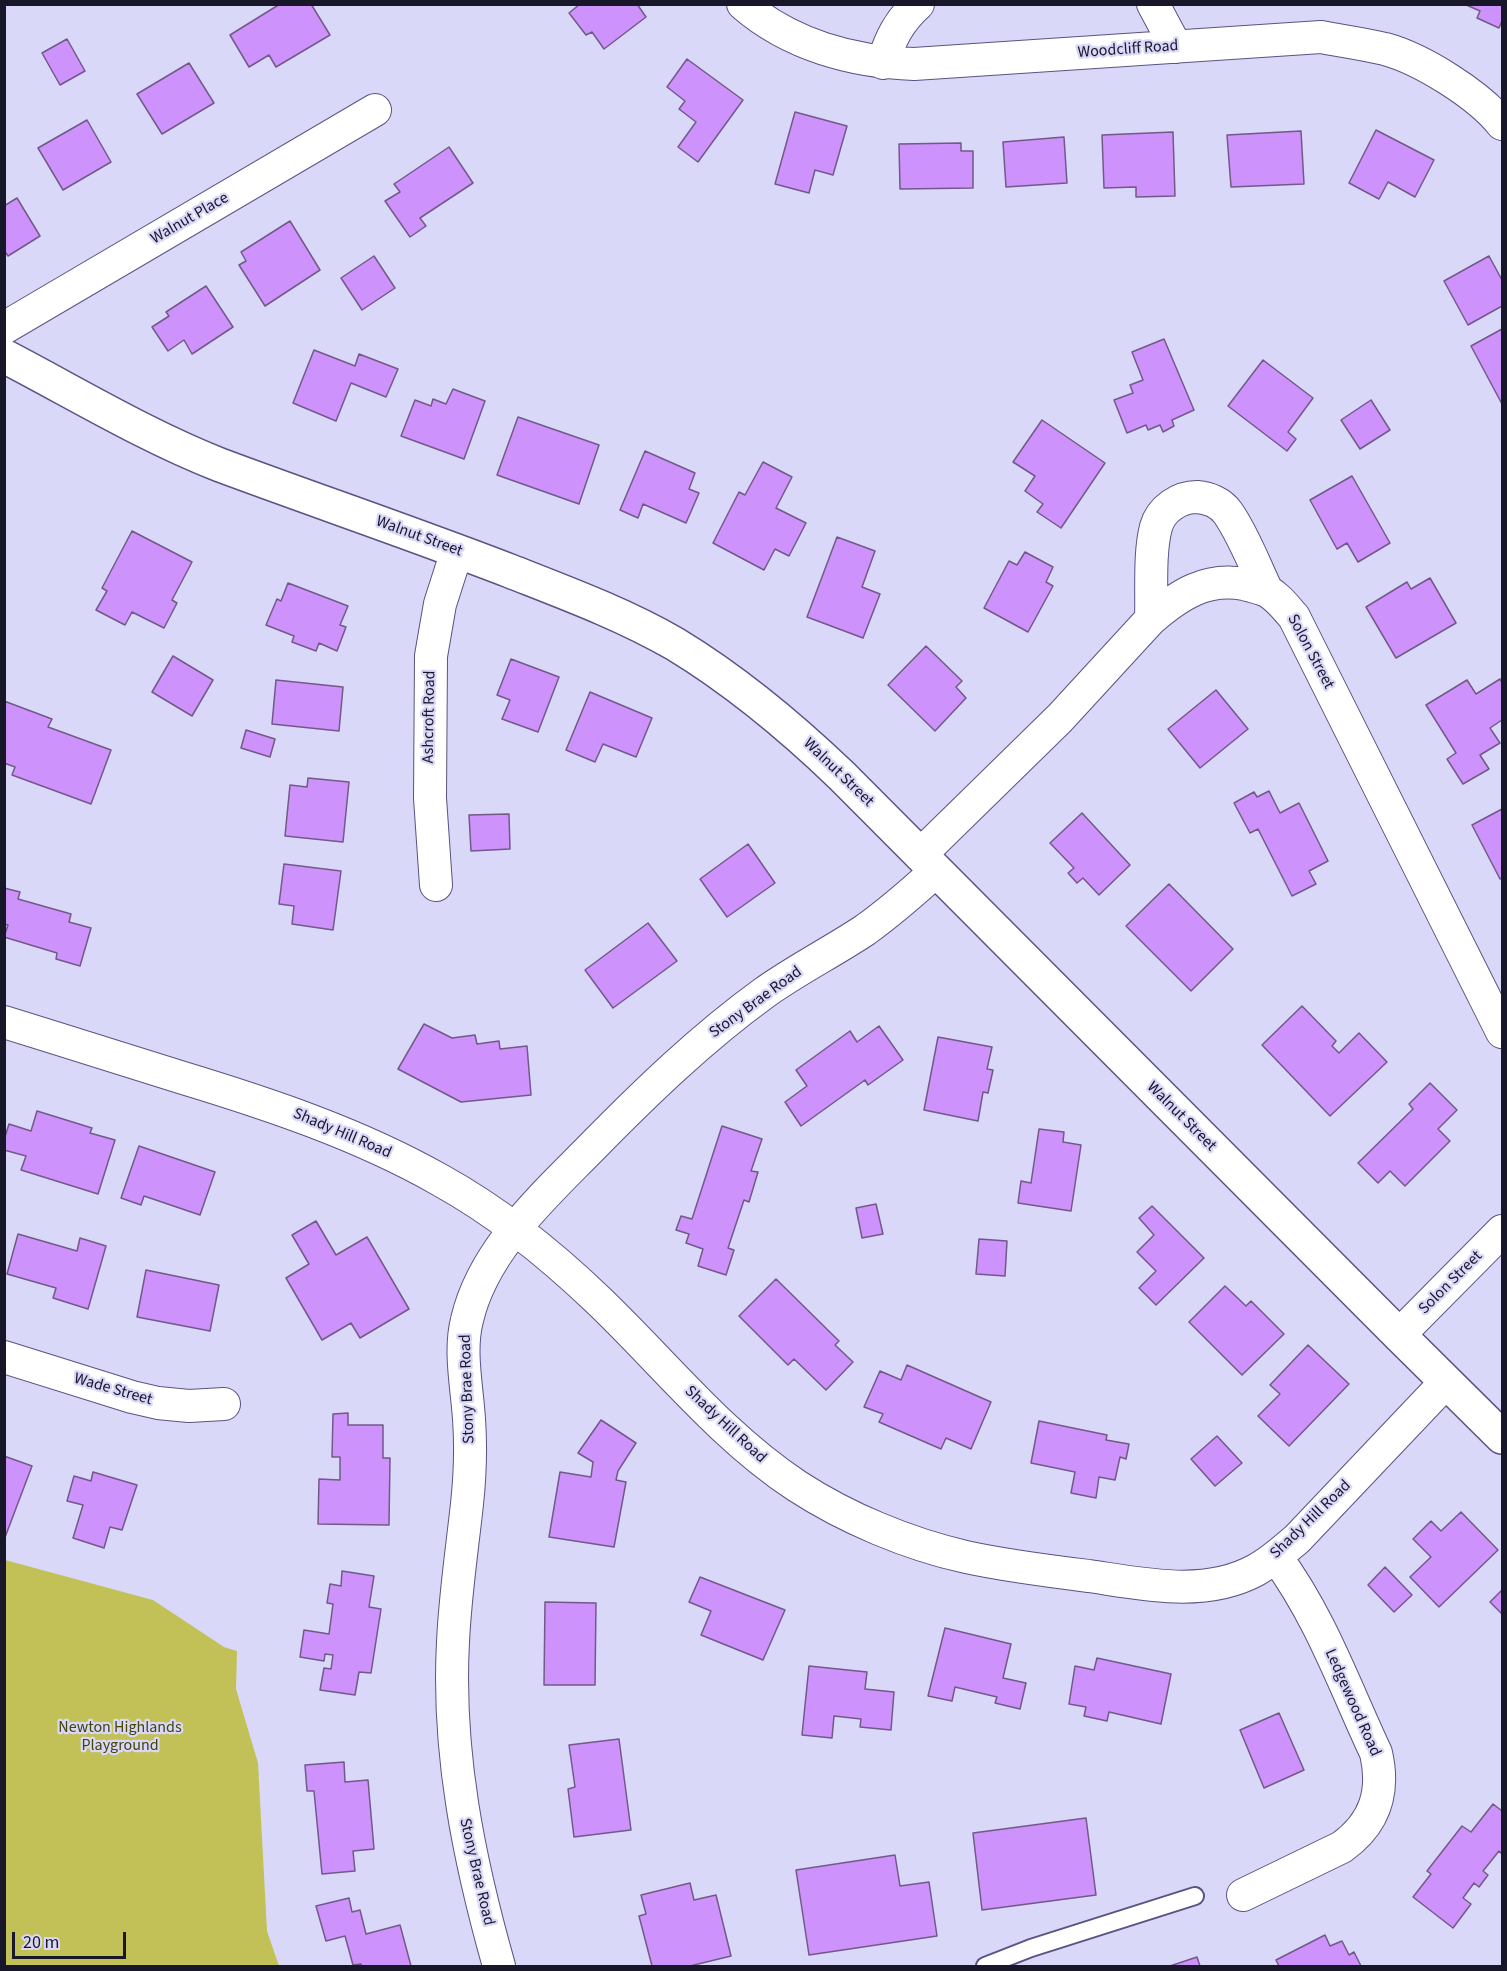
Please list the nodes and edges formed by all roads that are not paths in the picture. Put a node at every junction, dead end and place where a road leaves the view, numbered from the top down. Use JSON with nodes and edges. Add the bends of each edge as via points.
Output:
{"nodes":[{"id":1,"x":742,"y":4,"type":"edge"},
{"id":2,"x":918,"y":4,"type":"edge"},
{"id":3,"x":1153,"y":4,"type":"edge"},
{"id":4,"x":1176,"y":47,"type":"junction"},
{"id":5,"x":883,"y":63,"type":"junction"},
{"id":6,"x":375,"y":110,"type":"dead end"},
{"id":7,"x":1503,"y":124,"type":"edge"},
{"id":8,"x":4,"y":327,"type":"edge"},
{"id":9,"x":4,"y":356,"type":"edge"},
{"id":10,"x":457,"y":551,"type":"junction"},
{"id":11,"x":1267,"y":591,"type":"junction"},
{"id":12,"x":1151,"y":619,"type":"junction"},
{"id":13,"x":928,"y":863,"type":"junction"},
{"id":14,"x":436,"y":885,"type":"dead end"},
{"id":15,"x":4,"y":1022,"type":"edge"},
{"id":16,"x":1503,"y":1032,"type":"edge"},
{"id":17,"x":516,"y":1229,"type":"junction"},
{"id":18,"x":1503,"y":1231,"type":"edge"},
{"id":19,"x":1399,"y":1335,"type":"junction"},
{"id":20,"x":4,"y":1357,"type":"edge"},
{"id":21,"x":1446,"y":1382,"type":"junction"},
{"id":22,"x":224,"y":1404,"type":"dead end"},
{"id":23,"x":1503,"y":1437,"type":"edge"},
{"id":24,"x":1276,"y":1557,"type":"junction"},
{"id":25,"x":1243,"y":1895,"type":"dead end"},
{"id":26,"x":1195,"y":1896,"type":"dead end"},
{"id":27,"x":499,"y":1966,"type":"edge"},
{"id":28,"x":985,"y":1966,"type":"edge"}],
"edges":[{"from":1,"to":5,"type":"street","name":"Woodcliff Road","via":[[771,26],[798,39]]},
{"from":2,"to":5,"type":"street","via":[[895,30]]},
{"from":3,"to":4,"type":"street"},
{"from":4,"to":5,"type":"street","name":"Woodcliff Road"},
{"from":4,"to":7,"type":"street","name":"Woodcliff Road","via":[[1321,37],[1387,50],[1439,72],[1493,112]]},
{"from":6,"to":8,"type":"street","name":"Walnut Place"},
{"from":9,"to":10,"type":"main road","name":"Walnut Street","via":[[176,446]]},
{"from":10,"to":13,"type":"main road","name":"Walnut Street","via":[[594,604],[709,666],[811,746]]},
{"from":10,"to":14,"type":"street","name":"Ashcroft Road","via":[[440,604],[431,656],[429,778]]},
{"from":11,"to":12,"type":"street","name":"Solon Street","via":[[1234,582],[1199,586],[1182,594]]},
{"from":11,"to":12,"type":"street","via":[[1228,511],[1203,497],[1189,497],[1175,502],[1156,525]]},
{"from":11,"to":16,"type":"street","name":"Solon Street","via":[[1294,618]]},
{"from":12,"to":13,"type":"street","name":"Solon Street"},
{"from":13,"to":17,"type":"street","name":"Stony Brae Road","via":[[904,900],[863,931],[768,990],[715,1031],[629,1109]]},
{"from":13,"to":19,"type":"main road","name":"Walnut Street"},
{"from":15,"to":17,"type":"street","name":"Shady Hill Road","via":[[255,1100],[340,1131],[438,1178]]},
{"from":17,"to":24,"type":"street","name":"Shady Hill Road","via":[[599,1300],[711,1414],[767,1464],[832,1506],[872,1525],[962,1556],[1153,1585],[1229,1581]]},
{"from":17,"to":27,"type":"street","name":"Stony Brae Road","via":[[484,1274],[466,1325],[471,1461],[453,1644],[460,1796],[469,1851]]},
{"from":18,"to":19,"type":"street","name":"Solon Street"},
{"from":19,"to":21,"type":"main road","name":"Walnut Street"},
{"from":20,"to":22,"type":"street","name":"Wade Street","via":[[158,1403]]},
{"from":21,"to":23,"type":"main road","name":"Walnut Street"},
{"from":21,"to":24,"type":"street","name":"Shady Hill Road"},
{"from":24,"to":25,"type":"street","name":"Ledgewood Road","via":[[1309,1607],[1376,1753],[1380,1789],[1375,1806],[1356,1837]]},
{"from":26,"to":28,"type":"lane"}]}
